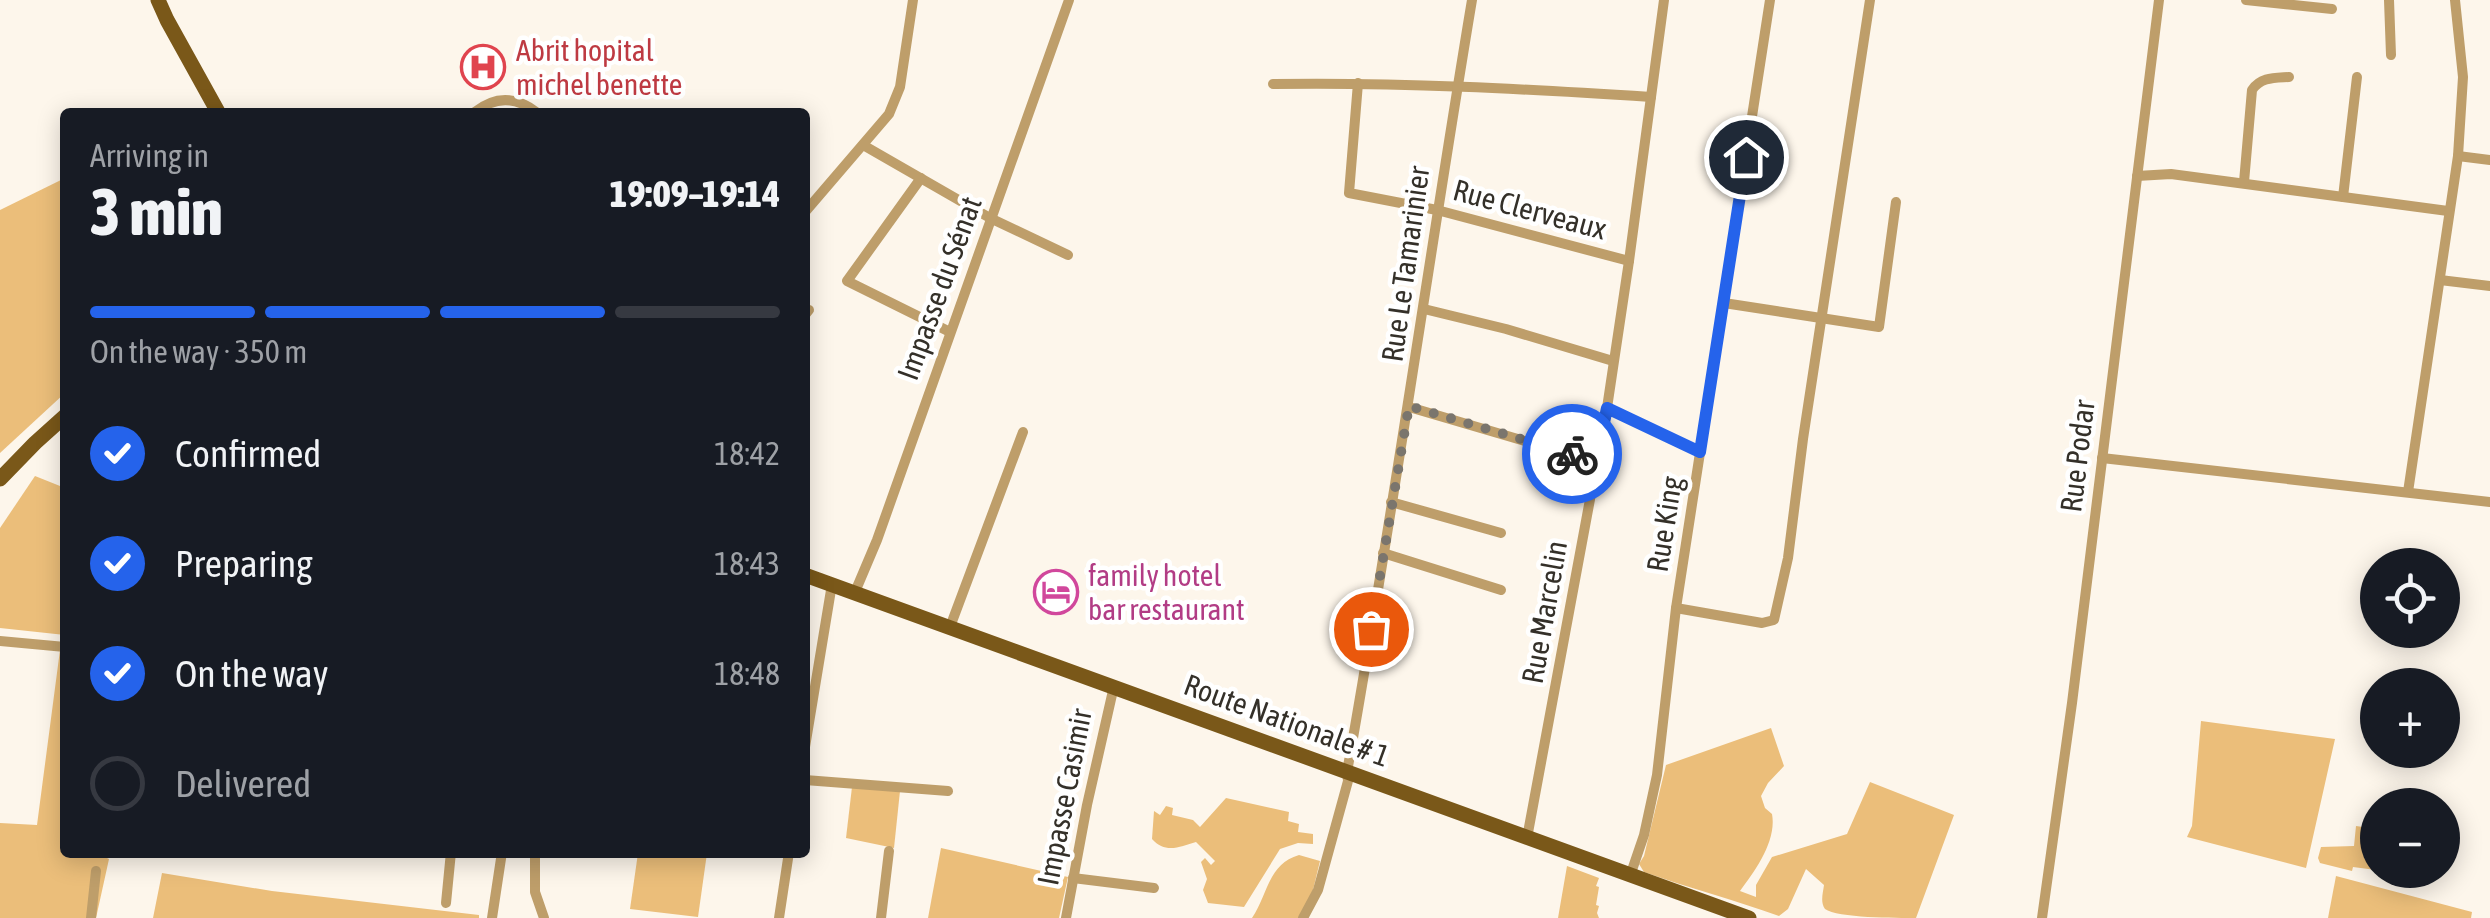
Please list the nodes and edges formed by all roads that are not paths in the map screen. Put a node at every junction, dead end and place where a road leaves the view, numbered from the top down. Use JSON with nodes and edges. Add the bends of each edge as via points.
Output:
{"nodes":[{"id":1,"x":158,"y":0,"type":"edge"},
{"id":2,"x":913,"y":0,"type":"edge"},
{"id":3,"x":1068,"y":0,"type":"edge"},
{"id":4,"x":1472,"y":0,"type":"edge"},
{"id":5,"x":1664,"y":0,"type":"edge"},
{"id":6,"x":1770,"y":0,"type":"edge"},
{"id":7,"x":1870,"y":0,"type":"edge"},
{"id":8,"x":2159,"y":0,"type":"edge"},
{"id":9,"x":2246,"y":0,"type":"edge"},
{"id":10,"x":2388,"y":0,"type":"edge"},
{"id":11,"x":2454,"y":0,"type":"edge"},
{"id":12,"x":2332,"y":9,"type":"dead end"},
{"id":13,"x":2391,"y":55,"type":"dead end"},
{"id":14,"x":2289,"y":77,"type":"dead end"},
{"id":15,"x":2357,"y":77,"type":"dead end"},
{"id":16,"x":1358,"y":83,"type":"junction"},
{"id":17,"x":1273,"y":84,"type":"dead end"},
{"id":18,"x":1458,"y":85,"type":"junction"},
{"id":19,"x":1651,"y":97,"type":"junction"},
{"id":20,"x":216,"y":108,"type":"edge"},
{"id":21,"x":480,"y":108,"type":"edge"},
{"id":22,"x":530,"y":108,"type":"edge"},
{"id":23,"x":862,"y":144,"type":"junction"},
{"id":24,"x":2458,"y":156,"type":"junction"},
{"id":25,"x":2490,"y":160,"type":"edge"},
{"id":26,"x":2137,"y":176,"type":"junction"},
{"id":27,"x":921,"y":178,"type":"junction"},
{"id":28,"x":2244,"y":182,"type":"junction"},
{"id":29,"x":2343,"y":197,"type":"junction"},
{"id":30,"x":1896,"y":202,"type":"dead end"},
{"id":31,"x":810,"y":206,"type":"edge"},
{"id":32,"x":1437,"y":210,"type":"junction"},
{"id":33,"x":2448,"y":211,"type":"junction"},
{"id":34,"x":990,"y":218,"type":"junction"},
{"id":35,"x":1068,"y":255,"type":"dead end"},
{"id":36,"x":1629,"y":262,"type":"junction"},
{"id":37,"x":2440,"y":280,"type":"junction"},
{"id":38,"x":2490,"y":286,"type":"edge"},
{"id":39,"x":1724,"y":303,"type":"junction"},
{"id":40,"x":1424,"y":309,"type":"junction"},
{"id":41,"x":1823,"y":318,"type":"junction"},
{"id":42,"x":950,"y":332,"type":"junction"},
{"id":43,"x":1613,"y":361,"type":"junction"},
{"id":44,"x":1409,"y":406,"type":"junction"},
{"id":45,"x":1607,"y":408,"type":"junction"},
{"id":46,"x":60,"y":421,"type":"edge"},
{"id":47,"x":1023,"y":432,"type":"dead end"},
{"id":48,"x":1700,"y":452,"type":"junction"},
{"id":49,"x":2102,"y":458,"type":"junction"},
{"id":50,"x":1596,"y":462,"type":"junction"},
{"id":51,"x":0,"y":478,"type":"edge"},
{"id":52,"x":2408,"y":492,"type":"junction"},
{"id":53,"x":1391,"y":502,"type":"junction"},
{"id":54,"x":2490,"y":502,"type":"edge"},
{"id":55,"x":1501,"y":533,"type":"dead end"},
{"id":56,"x":1383,"y":553,"type":"junction"},
{"id":57,"x":810,"y":576,"type":"edge"},
{"id":58,"x":832,"y":584,"type":"junction"},
{"id":59,"x":1501,"y":590,"type":"dead end"},
{"id":60,"x":854,"y":592,"type":"junction"},
{"id":61,"x":1676,"y":608,"type":"junction"},
{"id":62,"x":950,"y":627,"type":"junction"},
{"id":63,"x":0,"y":641,"type":"edge"},
{"id":64,"x":60,"y":647,"type":"edge"},
{"id":65,"x":1114,"y":686,"type":"junction"},
{"id":66,"x":810,"y":718,"type":"edge"},
{"id":67,"x":1346,"y":772,"type":"junction"},
{"id":68,"x":810,"y":780,"type":"edge"},
{"id":69,"x":948,"y":791,"type":"dead end"},
{"id":70,"x":1528,"y":838,"type":"junction"},
{"id":71,"x":890,"y":852,"type":"dead end"},
{"id":72,"x":451,"y":858,"type":"edge"},
{"id":73,"x":501,"y":858,"type":"edge"},
{"id":74,"x":535,"y":858,"type":"edge"},
{"id":75,"x":787,"y":858,"type":"edge"},
{"id":76,"x":96,"y":872,"type":"dead end"},
{"id":77,"x":1630,"y":876,"type":"junction"},
{"id":78,"x":1072,"y":878,"type":"junction"},
{"id":79,"x":1154,"y":888,"type":"dead end"},
{"id":80,"x":446,"y":904,"type":"dead end"},
{"id":81,"x":91,"y":918,"type":"edge"},
{"id":82,"x":492,"y":918,"type":"edge"},
{"id":83,"x":544,"y":918,"type":"edge"},
{"id":84,"x":779,"y":918,"type":"edge"},
{"id":85,"x":881,"y":918,"type":"edge"},
{"id":86,"x":1066,"y":918,"type":"edge"},
{"id":87,"x":1303,"y":918,"type":"edge"},
{"id":88,"x":1749,"y":918,"type":"edge"},
{"id":89,"x":2042,"y":918,"type":"edge"}],
"edges":[{"from":1,"to":20,"type":"main road"},
{"from":2,"to":23,"type":"street","via":[[896,100]]},
{"from":3,"to":34,"type":"street","name":"Impasse du Sénat"},
{"from":4,"to":18,"type":"street","name":"Rue Le Tamarinier"},
{"from":5,"to":19,"type":"street","name":"Rue Marcelin"},
{"from":6,"to":39,"type":"street","name":"Rue King"},
{"from":7,"to":41,"type":"street"},
{"from":8,"to":26,"type":"street","name":"Rue Podar"},
{"from":9,"to":12,"type":"street"},
{"from":10,"to":13,"type":"street"},
{"from":11,"to":24,"type":"street","via":[[2462,77]]},
{"from":14,"to":28,"type":"street","via":[[2265,79],[2252,90]]},
{"from":15,"to":29,"type":"street"},
{"from":16,"to":17,"type":"street"},
{"from":16,"to":18,"type":"street"},
{"from":16,"to":32,"type":"street","name":"Rue Clerveaux","via":[[1349,193]]},
{"from":18,"to":19,"type":"street"},
{"from":18,"to":32,"type":"street","name":"Rue Le Tamarinier"},
{"from":19,"to":36,"type":"street","name":"Rue Marcelin"},
{"from":21,"to":22,"type":"street","via":[[512,100]]},
{"from":23,"to":27,"type":"street"},
{"from":23,"to":31,"type":"street"},
{"from":24,"to":25,"type":"street"},
{"from":24,"to":33,"type":"street"},
{"from":26,"to":28,"type":"street"},
{"from":26,"to":49,"type":"street","name":"Rue Podar"},
{"from":27,"to":34,"type":"street"},
{"from":27,"to":42,"type":"street","via":[[847,281]]},
{"from":28,"to":29,"type":"street"},
{"from":29,"to":33,"type":"street"},
{"from":30,"to":41,"type":"street","via":[[1879,327]]},
{"from":32,"to":36,"type":"street","name":"Rue Clerveaux"},
{"from":32,"to":40,"type":"street","name":"Rue Le Tamarinier"},
{"from":33,"to":37,"type":"street"},
{"from":34,"to":35,"type":"street"},
{"from":34,"to":42,"type":"street","name":"Impasse du Sénat"},
{"from":36,"to":43,"type":"street","name":"Rue Marcelin"},
{"from":37,"to":38,"type":"street"},
{"from":37,"to":52,"type":"street"},
{"from":39,"to":41,"type":"street"},
{"from":39,"to":48,"type":"street","name":"Rue King"},
{"from":40,"to":43,"type":"street"},
{"from":40,"to":44,"type":"street","name":"Rue Le Tamarinier"},
{"from":41,"to":61,"type":"street","via":[[1774,620]]},
{"from":42,"to":60,"type":"street","name":"Impasse du Sénat"},
{"from":43,"to":45,"type":"street","name":"Rue Marcelin"},
{"from":44,"to":50,"type":"street"},
{"from":44,"to":53,"type":"street","name":"Rue Le Tamarinier"},
{"from":45,"to":48,"type":"street"},
{"from":45,"to":50,"type":"street","name":"Rue Marcelin"},
{"from":46,"to":51,"type":"main road"},
{"from":47,"to":62,"type":"street"},
{"from":48,"to":61,"type":"street","name":"Rue King"},
{"from":49,"to":52,"type":"street"},
{"from":49,"to":89,"type":"street","name":"Rue Podar"},
{"from":50,"to":70,"type":"street","name":"Rue Marcelin"},
{"from":52,"to":54,"type":"street"},
{"from":53,"to":55,"type":"street"},
{"from":53,"to":56,"type":"street","name":"Rue Le Tamarinier"},
{"from":56,"to":59,"type":"street"},
{"from":56,"to":67,"type":"street","name":"Rue Le Tamarinier"},
{"from":57,"to":58,"type":"main road","name":"Route Nationale # 1"},
{"from":58,"to":60,"type":"main road","name":"Route Nationale # 1"},
{"from":58,"to":66,"type":"street"},
{"from":60,"to":62,"type":"main road","name":"Route Nationale # 1"},
{"from":61,"to":77,"type":"street","name":"Rue King","via":[[1657,775]]},
{"from":62,"to":65,"type":"main road","name":"Route Nationale # 1"},
{"from":63,"to":64,"type":"street"},
{"from":65,"to":67,"type":"main road","name":"Route Nationale # 1"},
{"from":65,"to":78,"type":"street","name":"Impasse Casimir"},
{"from":67,"to":70,"type":"main road","name":"Route Nationale # 1"},
{"from":67,"to":87,"type":"street","name":"Rue Le Tamarinier","via":[[1318,890]]},
{"from":68,"to":69,"type":"street"},
{"from":70,"to":77,"type":"main road","name":"Route Nationale # 1"},
{"from":71,"to":85,"type":"street"},
{"from":72,"to":80,"type":"street"},
{"from":73,"to":82,"type":"street"},
{"from":74,"to":83,"type":"street","via":[[535,892]]},
{"from":75,"to":84,"type":"street"},
{"from":76,"to":81,"type":"street"},
{"from":77,"to":88,"type":"main road","name":"Route Nationale # 1"},
{"from":78,"to":79,"type":"street"},
{"from":78,"to":86,"type":"street","name":"Impasse Casimir"}]}
